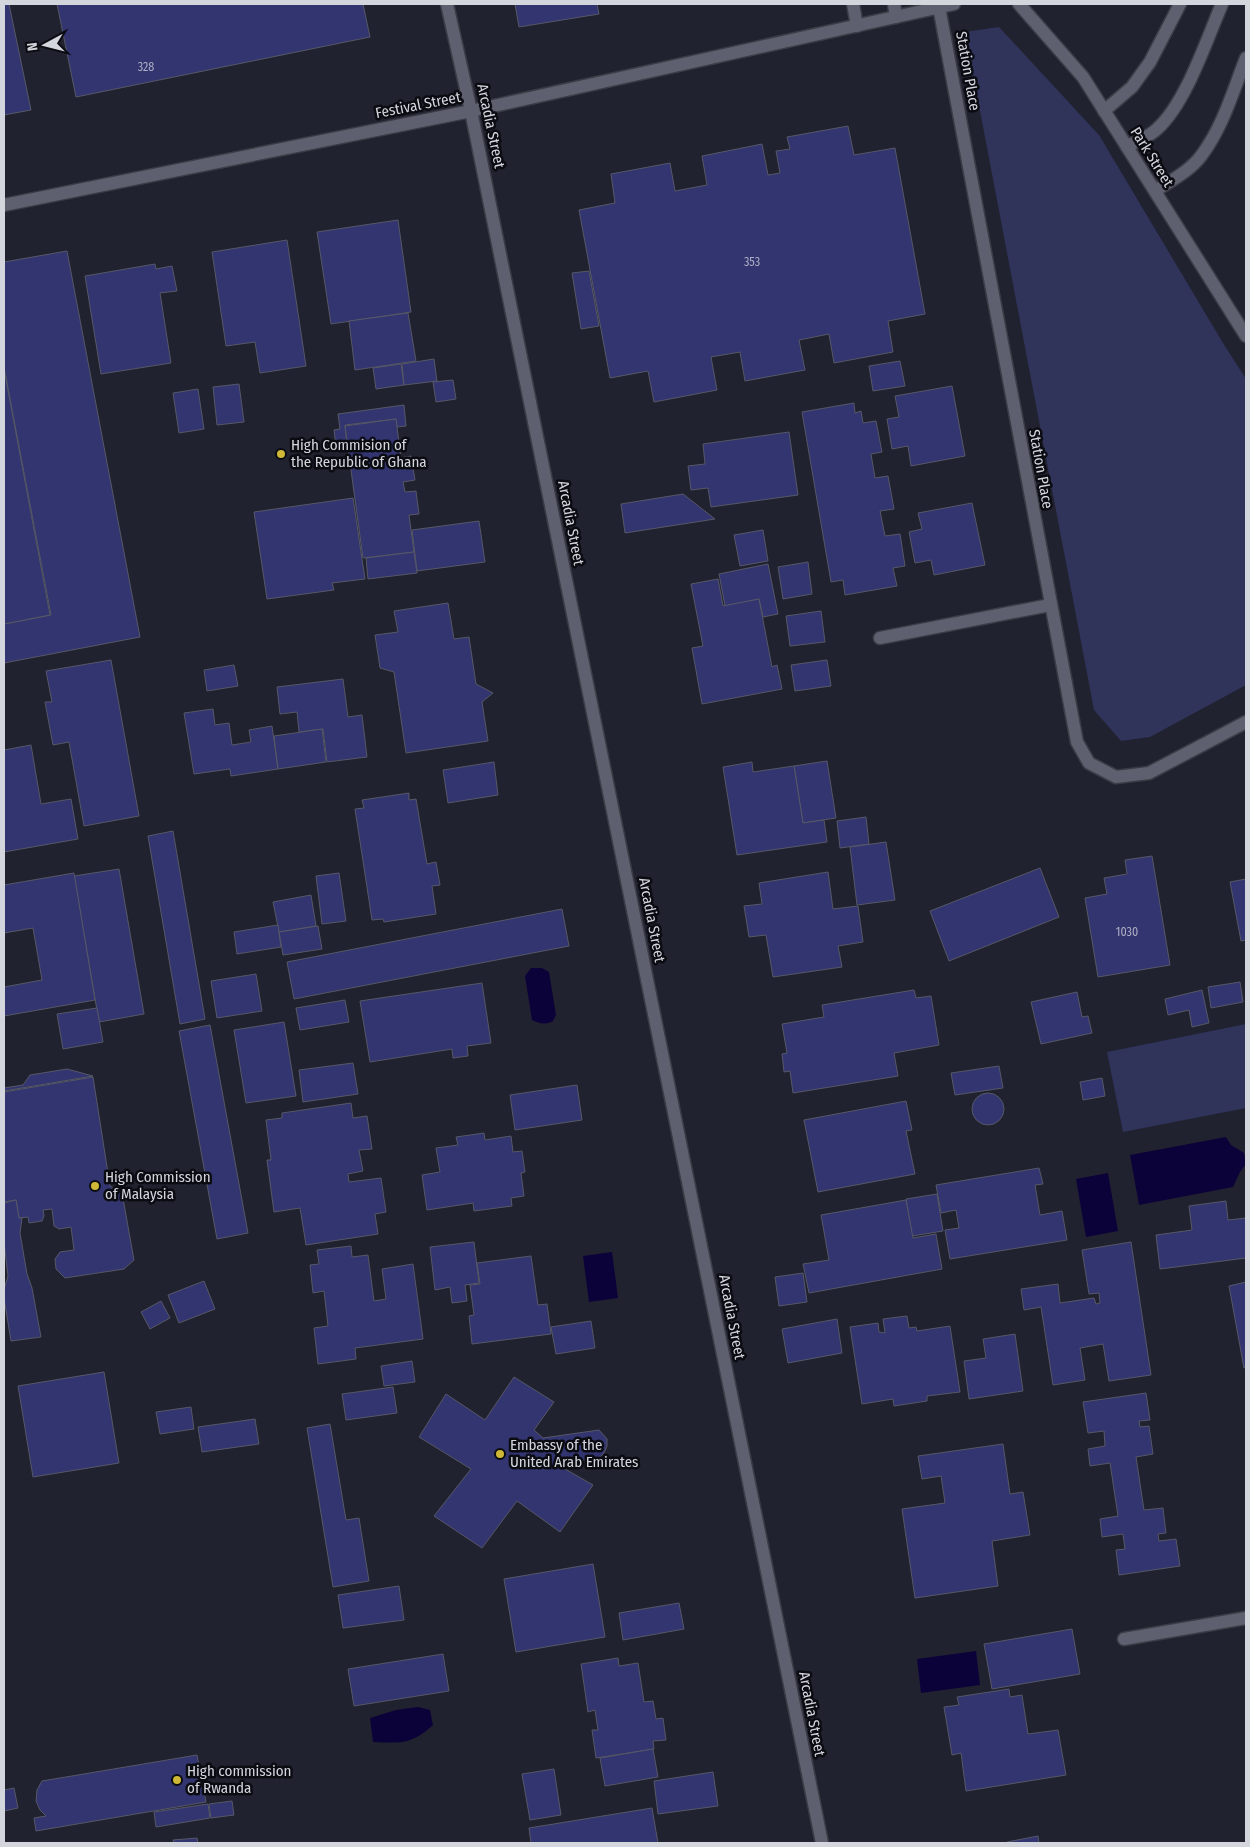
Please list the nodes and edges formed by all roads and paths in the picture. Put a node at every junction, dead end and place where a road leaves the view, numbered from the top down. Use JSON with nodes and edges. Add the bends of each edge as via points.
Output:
{"nodes":[{"id":1,"x":446,"y":4,"type":"edge"},
{"id":2,"x":853,"y":4,"type":"edge"},
{"id":3,"x":954,"y":4,"type":"edge"},
{"id":4,"x":1019,"y":4,"type":"edge"},
{"id":5,"x":1180,"y":4,"type":"edge"},
{"id":6,"x":1222,"y":4,"type":"edge"},
{"id":7,"x":939,"y":7,"type":"junction"},
{"id":8,"x":895,"y":10,"type":"edge"},
{"id":9,"x":857,"y":26,"type":"junction"},
{"id":10,"x":1246,"y":58,"type":"edge"},
{"id":11,"x":472,"y":111,"type":"junction"},
{"id":12,"x":1104,"y":111,"type":"junction"},
{"id":13,"x":1127,"y":147,"type":"junction"},
{"id":14,"x":1155,"y":191,"type":"junction"},
{"id":15,"x":4,"y":205,"type":"edge"},
{"id":16,"x":1246,"y":336,"type":"edge"},
{"id":17,"x":1050,"y":605,"type":"junction"},
{"id":18,"x":880,"y":638,"type":"dead end"},
{"id":19,"x":1246,"y":722,"type":"edge"},
{"id":20,"x":1246,"y":1618,"type":"edge"},
{"id":21,"x":1124,"y":1639,"type":"dead end"},
{"id":22,"x":822,"y":1843,"type":"edge"}],
"edges":[{"from":1,"to":11,"type":"street","name":"Arcadia Street"},
{"from":2,"to":9,"type":"street"},
{"from":3,"to":7,"type":"street","name":"Festival Street"},
{"from":4,"to":12,"type":"street","name":"Park Street","via":[[1083,77]]},
{"from":5,"to":12,"type":"street","via":[[1150,62],[1132,87]]},
{"from":6,"to":13,"type":"street","via":[[1187,85],[1170,114],[1156,130]]},
{"from":7,"to":8,"type":"street","name":"Festival Street"},
{"from":7,"to":17,"type":"street","name":"Station Place"},
{"from":8,"to":9,"type":"street","name":"Festival Street"},
{"from":9,"to":11,"type":"street","name":"Festival Street"},
{"from":10,"to":14,"type":"street","via":[[1220,124],[1200,157]]},
{"from":11,"to":15,"type":"street","name":"Festival Street"},
{"from":11,"to":22,"type":"street","name":"Arcadia Street"},
{"from":12,"to":13,"type":"street","name":"Park Street"},
{"from":13,"to":14,"type":"street","name":"Park Street"},
{"from":14,"to":16,"type":"street","name":"Park Street"},
{"from":17,"to":18,"type":"street"},
{"from":17,"to":19,"type":"street","name":"Station Place","via":[[1077,742],[1089,763],[1116,777],[1149,773]]},
{"from":20,"to":21,"type":"street"}]}
